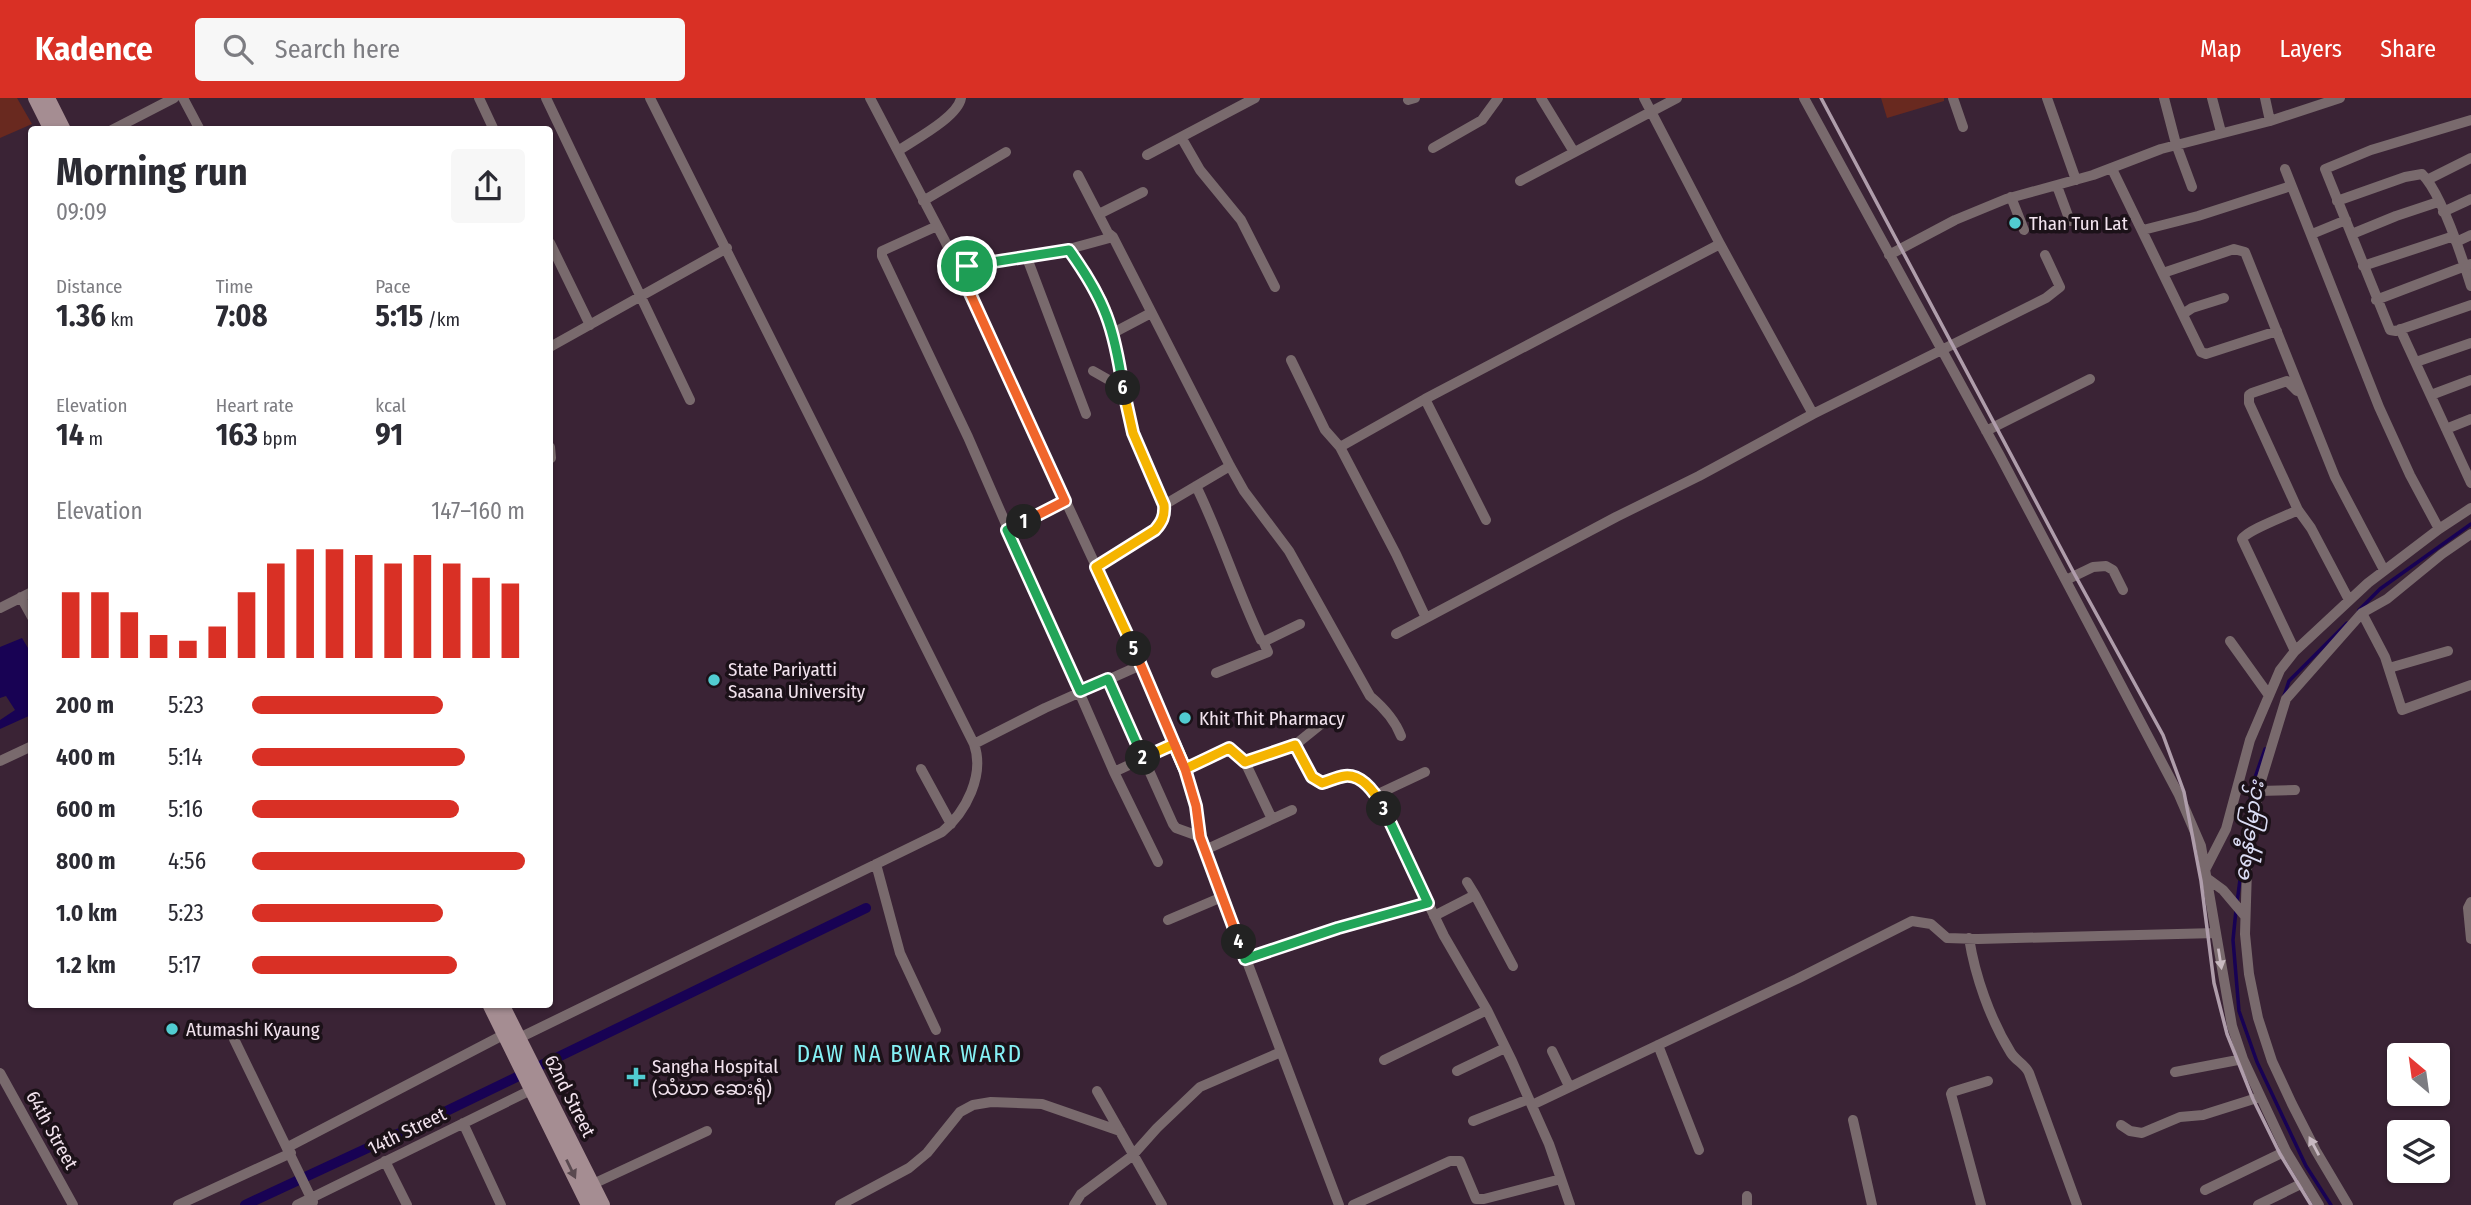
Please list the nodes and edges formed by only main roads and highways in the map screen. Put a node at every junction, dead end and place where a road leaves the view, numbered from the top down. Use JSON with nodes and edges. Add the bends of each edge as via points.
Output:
{"nodes":[{"id":1,"x":35,"y":98,"type":"edge"},
{"id":2,"x":48,"y":106,"type":"edge"},
{"id":3,"x":50,"y":126,"type":"edge"},
{"id":4,"x":61,"y":126,"type":"edge"},
{"id":5,"x":492,"y":1008,"type":"edge"},
{"id":6,"x":503,"y":1008,"type":"edge"},
{"id":7,"x":514,"y":1043,"type":"junction"},
{"id":8,"x":533,"y":1083,"type":"junction"},
{"id":9,"x":588,"y":1205,"type":"edge"},
{"id":10,"x":603,"y":1205,"type":"edge"}],
"edges":[{"from":1,"to":2,"type":"main road"},
{"from":2,"to":3,"type":"main road"},
{"from":2,"to":4,"type":"main road"},
{"from":5,"to":7,"type":"main road","name":"62nd Street"},
{"from":6,"to":7,"type":"main road","name":"62nd Street"},
{"from":7,"to":8,"type":"main road","name":"62nd Street"},
{"from":8,"to":9,"type":"main road","name":"62nd Street","one_way":true},
{"from":8,"to":10,"type":"main road","name":"62nd Street"}]}
